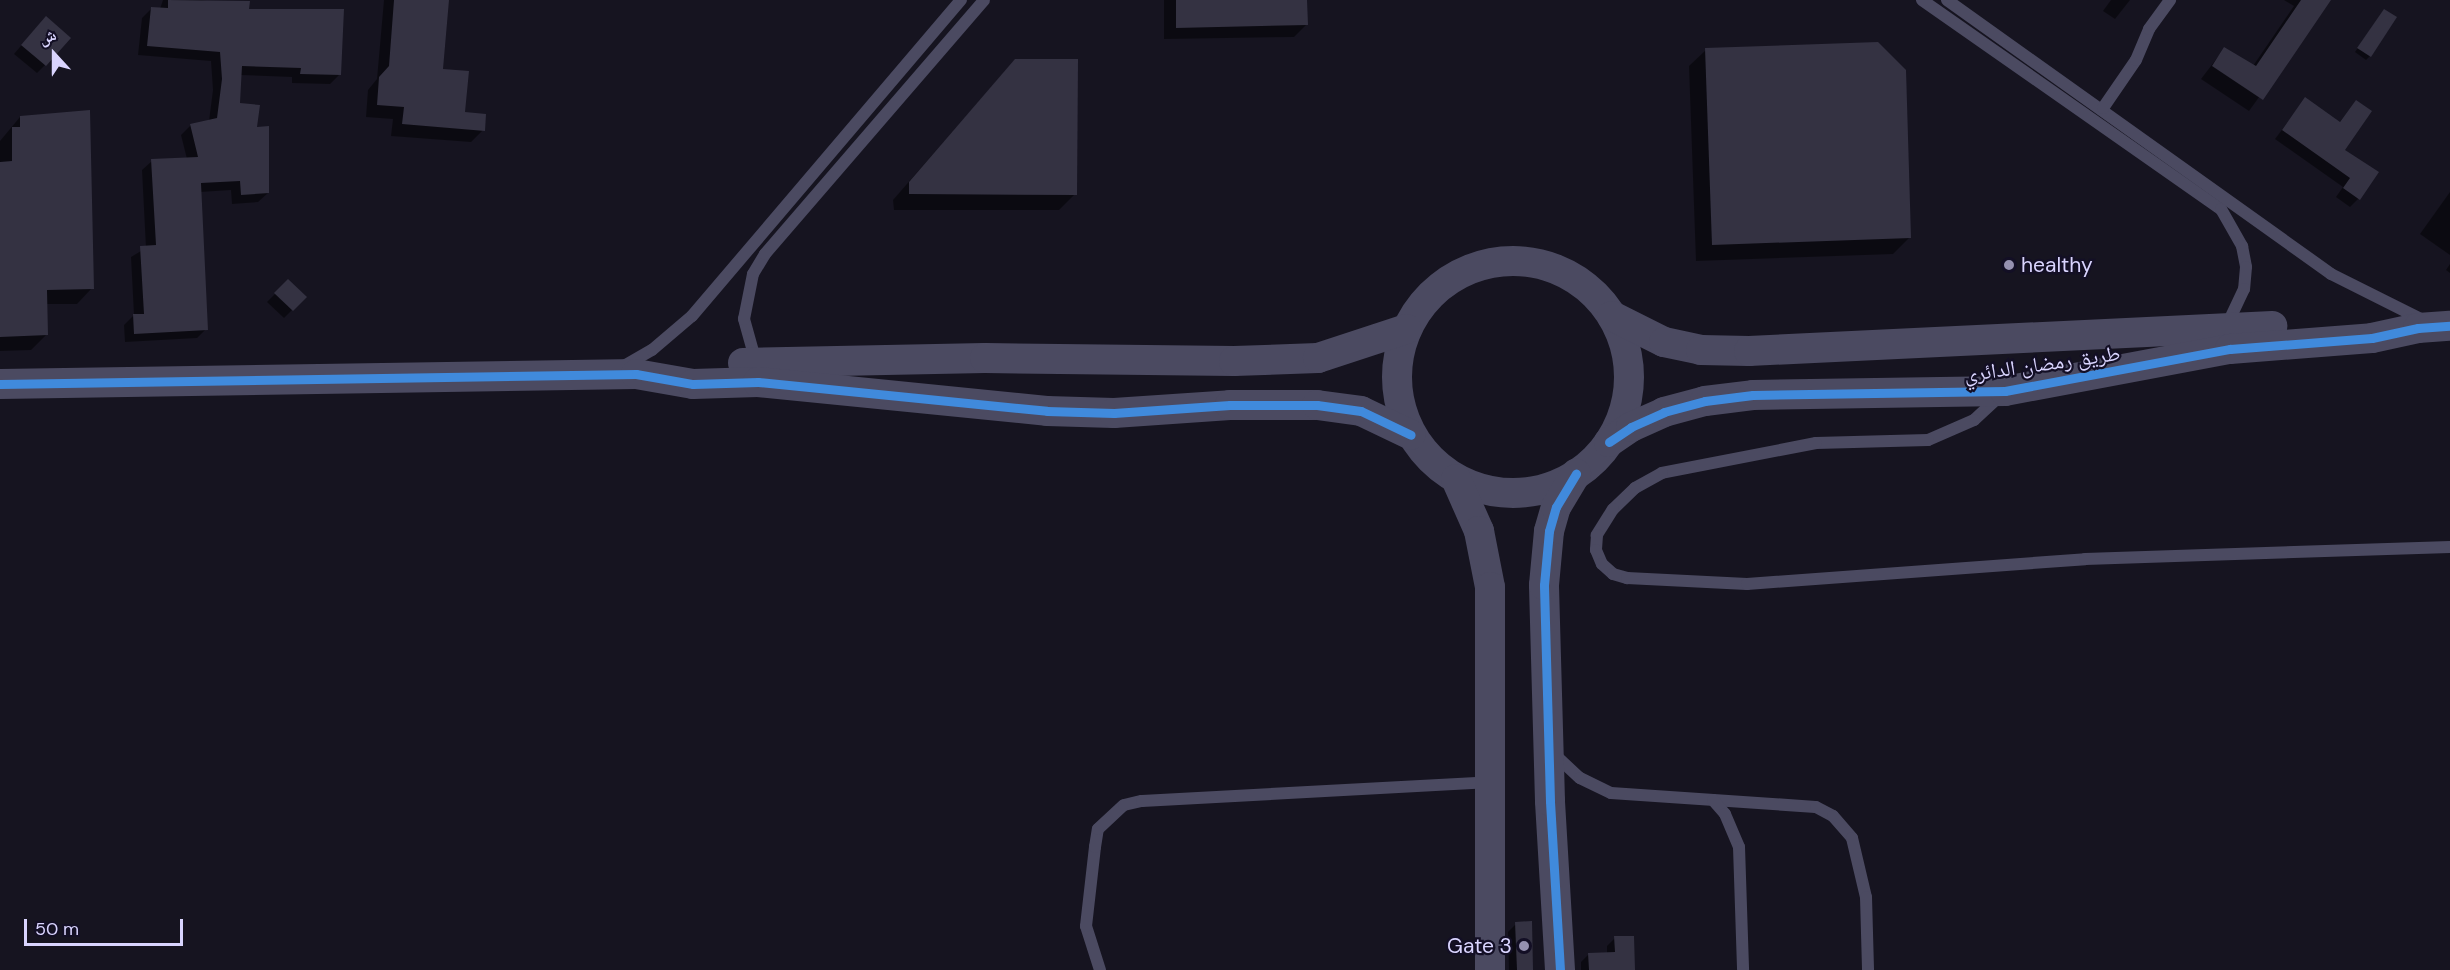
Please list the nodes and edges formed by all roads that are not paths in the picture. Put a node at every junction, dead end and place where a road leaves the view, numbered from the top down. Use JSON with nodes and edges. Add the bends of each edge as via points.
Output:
{"nodes":[{"id":1,"x":961,"y":0,"type":"edge"},
{"id":2,"x":984,"y":0,"type":"edge"},
{"id":3,"x":1922,"y":0,"type":"edge"},
{"id":4,"x":1947,"y":0,"type":"edge"},
{"id":5,"x":2170,"y":0,"type":"edge"},
{"id":6,"x":2103,"y":108,"type":"junction"},
{"id":7,"x":1612,"y":316,"type":"junction"},
{"id":8,"x":2436,"y":327,"type":"edge"},
{"id":9,"x":2225,"y":328,"type":"junction"},
{"id":10,"x":1406,"y":329,"type":"junction"},
{"id":11,"x":756,"y":363,"type":"junction"},
{"id":12,"x":636,"y":374,"type":"junction"},
{"id":13,"x":605,"y":375,"type":"junction"},
{"id":14,"x":0,"y":384,"type":"edge"},
{"id":15,"x":2005,"y":391,"type":"junction"},
{"id":16,"x":1411,"y":435,"type":"junction"},
{"id":17,"x":1609,"y":442,"type":"junction"},
{"id":18,"x":1576,"y":474,"type":"junction"},
{"id":19,"x":1456,"y":479,"type":"junction"},
{"id":20,"x":2450,"y":547,"type":"edge"},
{"id":21,"x":1548,"y":747,"type":"junction"},
{"id":22,"x":1490,"y":790,"type":"junction"},
{"id":23,"x":1713,"y":800,"type":"junction"},
{"id":24,"x":1550,"y":801,"type":"junction"},
{"id":25,"x":1100,"y":970,"type":"edge"},
{"id":26,"x":1472,"y":970,"type":"edge"},
{"id":27,"x":1490,"y":970,"type":"edge"},
{"id":28,"x":1508,"y":970,"type":"edge"},
{"id":29,"x":1542,"y":970,"type":"edge"},
{"id":30,"x":1560,"y":970,"type":"edge"},
{"id":31,"x":1578,"y":970,"type":"edge"},
{"id":32,"x":1743,"y":970,"type":"edge"},
{"id":33,"x":1868,"y":970,"type":"edge"}],
"edges":[{"from":1,"to":13,"type":"lane","via":[[692,316],[652,350]]},
{"from":2,"to":11,"type":"lane","via":[[765,254],[753,274],[744,319]]},
{"from":3,"to":9,"type":"lane","via":[[2221,209],[2242,246],[2246,267],[2237,310]]},
{"from":4,"to":6,"type":"lane"},
{"from":5,"to":6,"type":"lane"},
{"from":6,"to":8,"type":"lane","via":[[2331,274]]},
{"from":7,"to":9,"type":"street","name":"طريق رمضان الدائري","via":[[1664,342],[1701,350],[1749,351]]},
{"from":7,"to":10,"type":"street","via":[[1589,289],[1559,270],[1524,261],[1488,263],[1454,276],[1426,299]]},
{"from":7,"to":17,"type":"street","via":[[1625,347],[1629,380],[1623,412]]},
{"from":8,"to":9,"type":"street","name":"طريق رمضان الدائري","via":[[2368,321]]},
{"from":8,"to":15,"type":"street","name":"طريق رمضان الدائري","via":[[2372,338],[2230,349]]},
{"from":10,"to":11,"type":"street","via":[[1318,358],[1234,362],[986,358]]},
{"from":10,"to":16,"type":"street","via":[[1397,364],[1398,392]]},
{"from":11,"to":12,"type":"street","via":[[684,364]]},
{"from":12,"to":13,"type":"street"},
{"from":12,"to":16,"type":"street","via":[[693,384],[758,382],[1047,411],[1114,413],[1230,405],[1317,405],[1361,411]]},
{"from":13,"to":14,"type":"street"},
{"from":15,"to":17,"type":"street","name":"طريق رمضان الدائري","via":[[1753,395],[1705,401],[1631,426]]},
{"from":15,"to":20,"type":"lane","via":[[1974,420],[1928,440],[1816,443],[1662,473],[1635,488],[1613,509],[1597,535],[1596,550],[1602,564],[1613,574],[1627,578],[1747,584],[2085,559]]},
{"from":16,"to":19,"type":"street","via":[[1431,460]]},
{"from":17,"to":18,"type":"street"},
{"from":18,"to":19,"type":"street","via":[[1548,487],[1517,493],[1486,490]]},
{"from":18,"to":21,"type":"street","via":[[1556,507],[1545,556]]},
{"from":19,"to":22,"type":"street","via":[[1479,531],[1490,587]]},
{"from":21,"to":23,"type":"lane","via":[[1580,778],[1611,793]]},
{"from":21,"to":24,"type":"street"},
{"from":22,"to":25,"type":"lane","via":[[1142,801],[1124,805],[1098,828],[1095,847],[1086,926]]},
{"from":22,"to":26,"type":"street","via":[[1476,852]]},
{"from":22,"to":27,"type":"street"},
{"from":22,"to":28,"type":"street","via":[[1508,860]]},
{"from":23,"to":32,"type":"lane","via":[[1725,814],[1739,847]]},
{"from":23,"to":33,"type":"lane","via":[[1816,807],[1833,816],[1852,838],[1866,897]]},
{"from":24,"to":29,"type":"street","via":[[1537,858]]},
{"from":24,"to":30,"type":"street"},
{"from":24,"to":31,"type":"street","via":[[1568,841]]}]}
